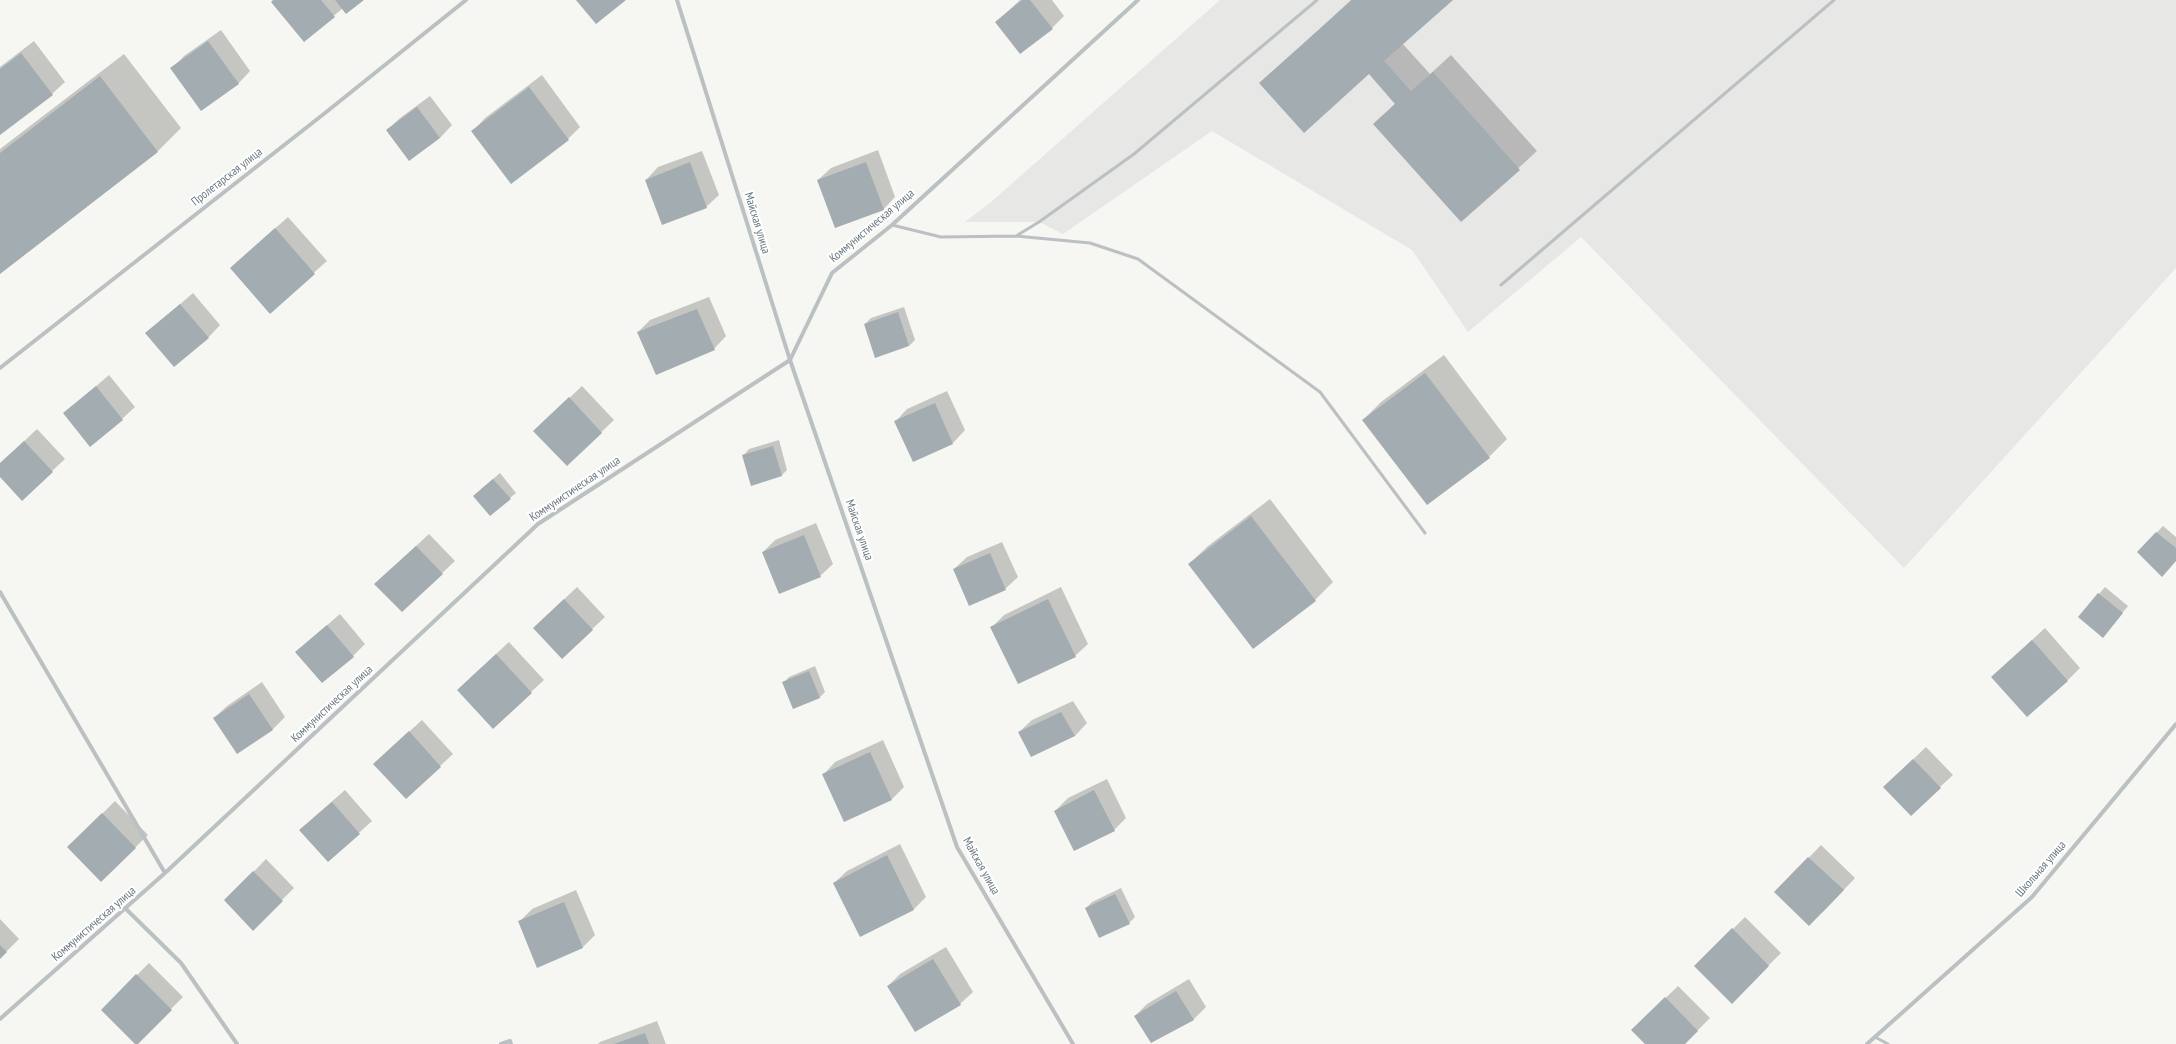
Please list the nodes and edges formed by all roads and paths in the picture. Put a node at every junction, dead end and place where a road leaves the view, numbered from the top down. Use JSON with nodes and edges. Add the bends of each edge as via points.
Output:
{"nodes":[{"id":1,"x":466,"y":0,"type":"edge"},
{"id":2,"x":677,"y":0,"type":"edge"},
{"id":3,"x":1138,"y":0,"type":"edge"},
{"id":4,"x":1317,"y":0,"type":"edge"},
{"id":5,"x":1834,"y":0,"type":"edge"},
{"id":6,"x":892,"y":225,"type":"junction"},
{"id":7,"x":1016,"y":236,"type":"junction"},
{"id":8,"x":1501,"y":285,"type":"dead end"},
{"id":9,"x":790,"y":360,"type":"junction"},
{"id":10,"x":0,"y":368,"type":"edge"},
{"id":11,"x":1426,"y":533,"type":"dead end"},
{"id":12,"x":0,"y":592,"type":"edge"},
{"id":13,"x":2176,"y":724,"type":"edge"},
{"id":14,"x":165,"y":873,"type":"junction"},
{"id":15,"x":126,"y":909,"type":"junction"},
{"id":16,"x":0,"y":1019,"type":"edge"},
{"id":17,"x":1875,"y":1037,"type":"junction"},
{"id":18,"x":237,"y":1044,"type":"edge"},
{"id":19,"x":501,"y":1044,"type":"edge"},
{"id":20,"x":511,"y":1044,"type":"edge"},
{"id":21,"x":1073,"y":1044,"type":"edge"},
{"id":22,"x":1867,"y":1044,"type":"edge"},
{"id":23,"x":1888,"y":1044,"type":"edge"}],
"edges":[{"from":1,"to":10,"type":"street","name":"Пролетарская улица"},
{"from":2,"to":9,"type":"street","name":"Майская улица"},
{"from":3,"to":6,"type":"street","name":"Коммунистическая улица"},
{"from":4,"to":7,"type":"lane","via":[[1134,154]]},
{"from":5,"to":8,"type":"lane"},
{"from":6,"to":7,"type":"lane","via":[[941,237]]},
{"from":6,"to":9,"type":"street","name":"Коммунистическая улица","via":[[832,273]]},
{"from":7,"to":11,"type":"lane","via":[[1090,244],[1138,259],[1320,392]]},
{"from":9,"to":14,"type":"street","name":"Коммунистическая улица","via":[[538,524]]},
{"from":9,"to":21,"type":"street","name":"Майская улица","via":[[957,847]]},
{"from":12,"to":14,"type":"street"},
{"from":13,"to":17,"type":"street","name":"Школьная улица","via":[[2032,897]]},
{"from":14,"to":15,"type":"street","name":"Коммунистическая улица"},
{"from":15,"to":16,"type":"street","name":"Коммунистическая улица"},
{"from":15,"to":18,"type":"street","via":[[181,963]]},
{"from":17,"to":22,"type":"street","name":"Школьная улица"},
{"from":17,"to":23,"type":"lane"},
{"from":19,"to":20,"type":"street","via":[[510,1041]]}]}
